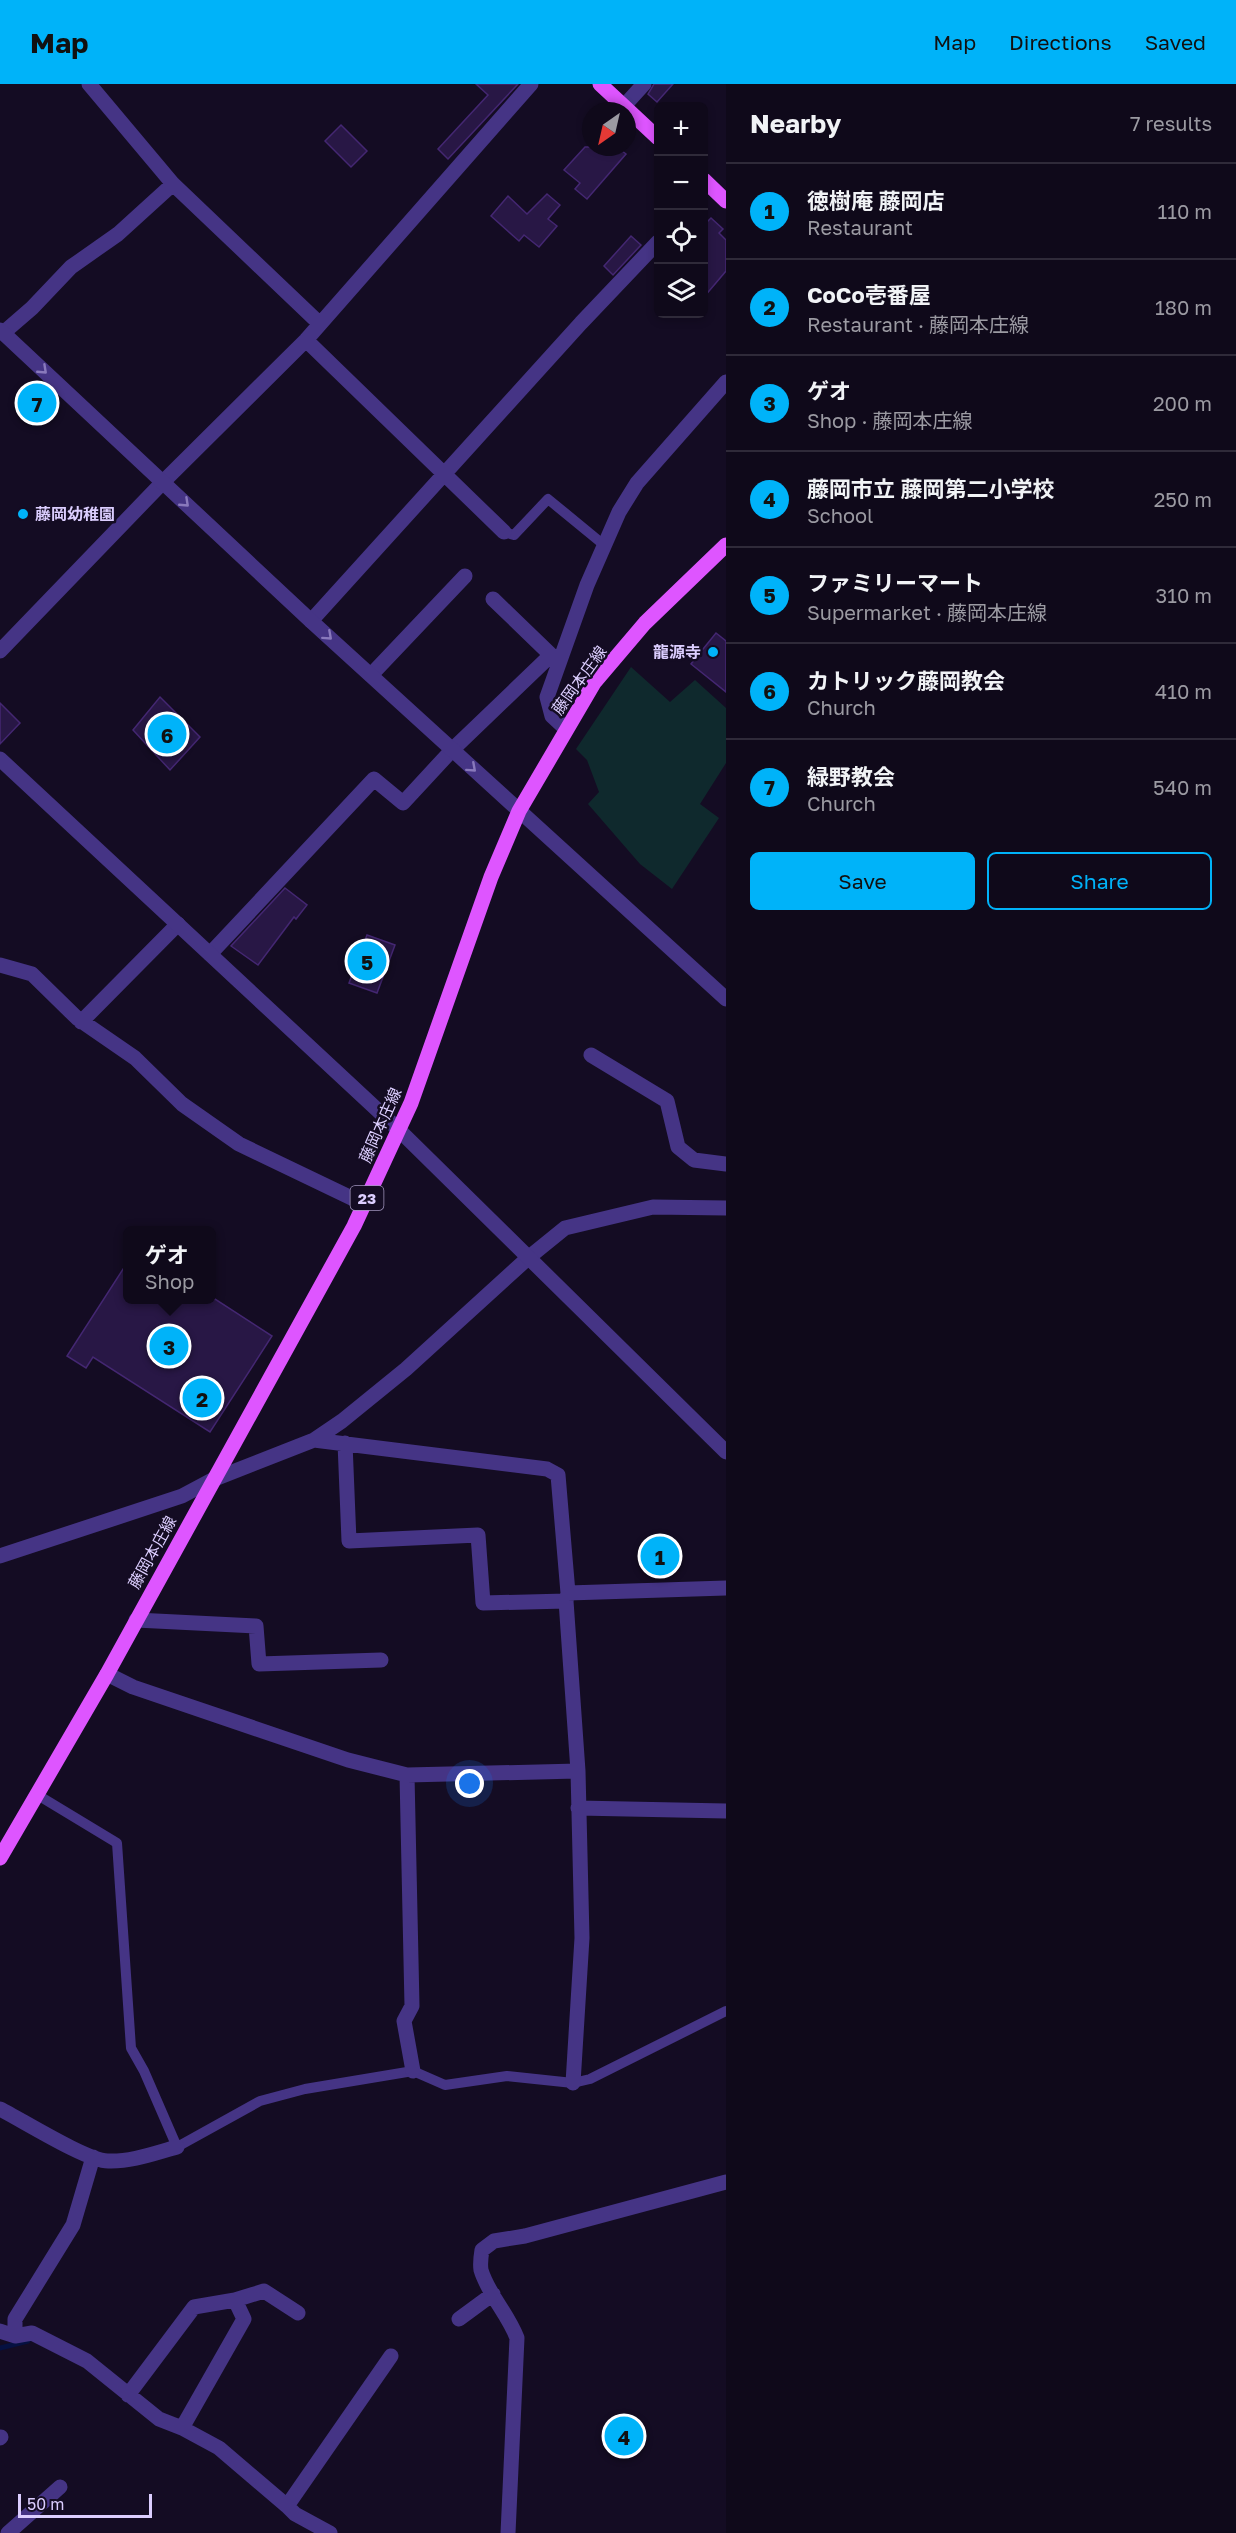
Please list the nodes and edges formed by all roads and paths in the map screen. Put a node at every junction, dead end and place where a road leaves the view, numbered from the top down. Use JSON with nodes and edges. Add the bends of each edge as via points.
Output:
{"nodes":[{"id":1,"x":89,"y":84,"type":"edge"},
{"id":2,"x":531,"y":84,"type":"edge"},
{"id":3,"x":600,"y":84,"type":"edge"},
{"id":4,"x":644,"y":84,"type":"edge"},
{"id":5,"x":620,"y":102,"type":"edge"},
{"id":6,"x":628,"y":102,"type":"edge"},
{"id":7,"x":636,"y":117,"type":"edge"},
{"id":8,"x":654,"y":134,"type":"edge"},
{"id":9,"x":173,"y":184,"type":"junction"},
{"id":10,"x":708,"y":188,"type":"edge"},
{"id":11,"x":726,"y":201,"type":"edge"},
{"id":12,"x":654,"y":246,"type":"edge"},
{"id":13,"x":320,"y":324,"type":"junction"},
{"id":14,"x":1,"y":331,"type":"edge"},
{"id":15,"x":306,"y":340,"type":"junction"},
{"id":16,"x":726,"y":382,"type":"edge"},
{"id":17,"x":444,"y":474,"type":"junction"},
{"id":18,"x":163,"y":482,"type":"junction"},
{"id":19,"x":504,"y":532,"type":"joint"},
{"id":20,"x":604,"y":545,"type":"junction"},
{"id":21,"x":726,"y":545,"type":"edge"},
{"id":22,"x":465,"y":576,"type":"dead end"},
{"id":23,"x":493,"y":599,"type":"dead end"},
{"id":24,"x":311,"y":621,"type":"junction"},
{"id":25,"x":0,"y":651,"type":"edge"},
{"id":26,"x":555,"y":657,"type":"junction"},
{"id":27,"x":370,"y":675,"type":"junction"},
{"id":28,"x":566,"y":729,"type":"junction"},
{"id":29,"x":452,"y":750,"type":"junction"},
{"id":30,"x":0,"y":759,"type":"edge"},
{"id":31,"x":519,"y":811,"type":"junction"},
{"id":32,"x":178,"y":924,"type":"junction"},
{"id":33,"x":210,"y":954,"type":"junction"},
{"id":34,"x":0,"y":965,"type":"edge"},
{"id":35,"x":725,"y":997,"type":"edge"},
{"id":36,"x":81,"y":1022,"type":"junction"},
{"id":37,"x":591,"y":1055,"type":"dead end"},
{"id":38,"x":399,"y":1130,"type":"junction"},
{"id":39,"x":726,"y":1164,"type":"edge"},
{"id":40,"x":364,"y":1204,"type":"junction"},
{"id":41,"x":726,"y":1208,"type":"edge"},
{"id":42,"x":528,"y":1258,"type":"junction"},
{"id":43,"x":314,"y":1440,"type":"junction"},
{"id":44,"x":345,"y":1443,"type":"junction"},
{"id":45,"x":726,"y":1452,"type":"edge"},
{"id":46,"x":212,"y":1480,"type":"junction"},
{"id":47,"x":0,"y":1556,"type":"edge"},
{"id":48,"x":726,"y":1588,"type":"edge"},
{"id":49,"x":567,"y":1597,"type":"junction"},
{"id":50,"x":136,"y":1620,"type":"junction"},
{"id":51,"x":381,"y":1660,"type":"dead end"},
{"id":52,"x":106,"y":1674,"type":"junction"},
{"id":53,"x":578,"y":1771,"type":"junction"},
{"id":54,"x":407,"y":1774,"type":"junction"},
{"id":55,"x":36,"y":1794,"type":"junction"},
{"id":56,"x":578,"y":1808,"type":"junction"},
{"id":57,"x":726,"y":1811,"type":"edge"},
{"id":58,"x":0,"y":1858,"type":"edge"},
{"id":59,"x":726,"y":2011,"type":"edge"},
{"id":60,"x":413,"y":2071,"type":"junction"},
{"id":61,"x":573,"y":2083,"type":"junction"},
{"id":62,"x":0,"y":2109,"type":"edge"},
{"id":63,"x":177,"y":2147,"type":"junction"},
{"id":64,"x":93,"y":2157,"type":"junction"},
{"id":65,"x":726,"y":2182,"type":"edge"},
{"id":66,"x":493,"y":2294,"type":"junction"},
{"id":67,"x":236,"y":2300,"type":"junction"},
{"id":68,"x":298,"y":2313,"type":"dead end"},
{"id":69,"x":459,"y":2319,"type":"dead end"},
{"id":70,"x":0,"y":2331,"type":"edge"},
{"id":71,"x":15,"y":2336,"type":"junction"},
{"id":72,"x":392,"y":2356,"type":"dead end"},
{"id":73,"x":128,"y":2395,"type":"junction"},
{"id":74,"x":182,"y":2428,"type":"junction"},
{"id":75,"x":60,"y":2487,"type":"dead end"},
{"id":76,"x":287,"y":2506,"type":"junction"},
{"id":77,"x":8,"y":2533,"type":"edge"},
{"id":78,"x":330,"y":2533,"type":"edge"},
{"id":79,"x":508,"y":2533,"type":"edge"}],
"edges":[{"from":1,"to":9,"type":"street"},
{"from":2,"to":13,"type":"street"},
{"from":3,"to":5,"type":"main road"},
{"from":4,"to":6,"type":"street"},
{"from":7,"to":8,"type":"main road"},
{"from":9,"to":13,"type":"street"},
{"from":9,"to":14,"type":"street","via":[[118,234],[71,267],[32,308]]},
{"from":10,"to":11,"type":"main road"},
{"from":12,"to":17,"type":"street"},
{"from":13,"to":15,"type":"street"},
{"from":14,"to":18,"type":"street","one_way":true},
{"from":15,"to":17,"type":"street"},
{"from":15,"to":18,"type":"street"},
{"from":16,"to":20,"type":"street","via":[[637,483]]},
{"from":17,"to":19,"type":"street"},
{"from":17,"to":24,"type":"street"},
{"from":18,"to":24,"type":"street","one_way":true},
{"from":18,"to":25,"type":"street"},
{"from":19,"to":20,"type":"lane","via":[[514,535],[548,499]]},
{"from":20,"to":26,"type":"street"},
{"from":21,"to":28,"type":"main road","name":"藤岡本庄線","number":"23","via":[[645,623],[594,683]]},
{"from":22,"to":27,"type":"street"},
{"from":23,"to":26,"type":"street"},
{"from":24,"to":27,"type":"street","one_way":true},
{"from":26,"to":28,"type":"street","via":[[547,697],[552,716]]},
{"from":26,"to":29,"type":"street"},
{"from":27,"to":29,"type":"street"},
{"from":28,"to":31,"type":"main road","name":"藤岡本庄線","number":"23"},
{"from":29,"to":31,"type":"street","one_way":true},
{"from":29,"to":33,"type":"street","via":[[403,802],[374,779]]},
{"from":30,"to":32,"type":"street"},
{"from":31,"to":35,"type":"street"},
{"from":31,"to":38,"type":"main road","name":"藤岡本庄線","number":"23"},
{"from":32,"to":33,"type":"street"},
{"from":32,"to":36,"type":"street"},
{"from":33,"to":38,"type":"street"},
{"from":34,"to":36,"type":"street","via":[[32,974]]},
{"from":36,"to":40,"type":"street","via":[[135,1058],[182,1104],[239,1144]]},
{"from":37,"to":39,"type":"street","via":[[667,1101],[678,1147],[694,1160]]},
{"from":38,"to":40,"type":"main road","name":"藤岡本庄線","number":"23"},
{"from":38,"to":42,"type":"street"},
{"from":40,"to":46,"type":"main road","name":"藤岡本庄線","number":"23"},
{"from":41,"to":42,"type":"street","via":[[653,1207],[566,1228]]},
{"from":42,"to":43,"type":"street","via":[[406,1369]]},
{"from":42,"to":45,"type":"street"},
{"from":43,"to":44,"type":"street"},
{"from":43,"to":46,"type":"street"},
{"from":44,"to":49,"type":"street","via":[[547,1469],[558,1475]]},
{"from":44,"to":49,"type":"street","via":[[349,1540],[478,1535],[483,1603]]},
{"from":46,"to":47,"type":"street","via":[[183,1496]]},
{"from":46,"to":50,"type":"main road","name":"藤岡本庄線","number":"23"},
{"from":48,"to":49,"type":"street"},
{"from":49,"to":53,"type":"street"},
{"from":50,"to":51,"type":"street","via":[[256,1626],[259,1664]]},
{"from":50,"to":52,"type":"main road","name":"藤岡本庄線","number":"23"},
{"from":52,"to":54,"type":"street","via":[[133,1687],[348,1760]]},
{"from":52,"to":55,"type":"main road","name":"藤岡本庄線","number":"23"},
{"from":53,"to":54,"type":"street"},
{"from":53,"to":56,"type":"street"},
{"from":54,"to":60,"type":"street","via":[[412,2006],[404,2021]]},
{"from":55,"to":58,"type":"main road","name":"藤岡本庄線","number":"23"},
{"from":55,"to":63,"type":"lane","via":[[117,1843],[131,2048]]},
{"from":56,"to":57,"type":"street"},
{"from":56,"to":61,"type":"street","via":[[582,1938]]},
{"from":59,"to":61,"type":"lane","via":[[590,2079]]},
{"from":60,"to":61,"type":"lane","via":[[445,2085],[507,2076]]},
{"from":60,"to":63,"type":"lane","via":[[305,2089],[260,2101]]},
{"from":62,"to":64,"type":"street"},
{"from":63,"to":64,"type":"street","via":[[106,2162]]},
{"from":64,"to":71,"type":"street","via":[[73,2224],[15,2319]]},
{"from":65,"to":66,"type":"street","via":[[494,2241],[482,2250],[481,2268]]},
{"from":66,"to":69,"type":"street"},
{"from":66,"to":79,"type":"street","via":[[517,2338]]},
{"from":67,"to":68,"type":"street","via":[[264,2291]]},
{"from":67,"to":73,"type":"street","via":[[194,2307]]},
{"from":67,"to":74,"type":"street","via":[[243,2319]]},
{"from":70,"to":71,"type":"street"},
{"from":71,"to":73,"type":"street","via":[[32,2333],[87,2361]]},
{"from":72,"to":76,"type":"street"},
{"from":73,"to":74,"type":"street","via":[[159,2419]]},
{"from":74,"to":76,"type":"street","via":[[219,2448]]},
{"from":75,"to":77,"type":"street"},
{"from":76,"to":78,"type":"street"}]}
